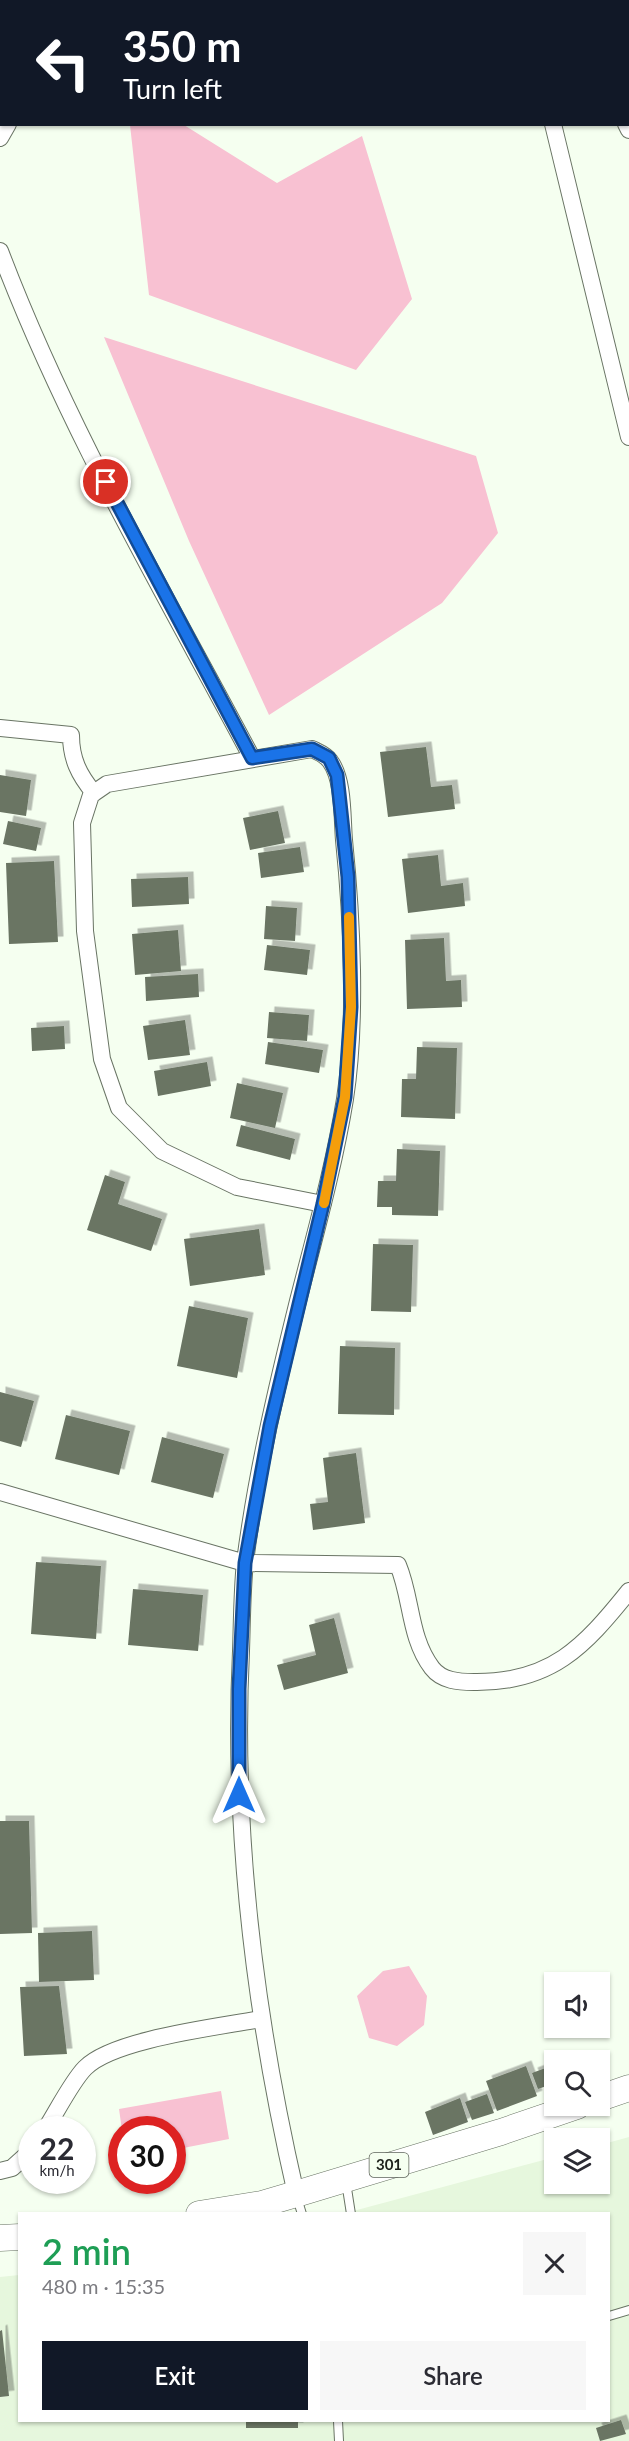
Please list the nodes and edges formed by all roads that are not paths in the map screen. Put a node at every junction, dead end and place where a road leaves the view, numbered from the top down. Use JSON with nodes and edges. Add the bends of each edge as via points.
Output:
{"nodes":[{"id":1,"x":553,"y":126,"type":"edge"},
{"id":2,"x":0,"y":252,"type":"edge"},
{"id":3,"x":629,"y":437,"type":"edge"},
{"id":4,"x":0,"y":728,"type":"edge"},
{"id":5,"x":252,"y":758,"type":"junction"},
{"id":6,"x":94,"y":793,"type":"junction"},
{"id":7,"x":323,"y":1204,"type":"junction"},
{"id":8,"x":0,"y":1492,"type":"edge"},
{"id":9,"x":245,"y":1563,"type":"junction"},
{"id":10,"x":629,"y":1591,"type":"edge"},
{"id":11,"x":261,"y":2019,"type":"junction"},
{"id":12,"x":629,"y":2088,"type":"edge"},
{"id":13,"x":610,"y":2095,"type":"edge"},
{"id":14,"x":54,"y":2116,"type":"edge"},
{"id":15,"x":548,"y":2116,"type":"edge"},
{"id":16,"x":18,"y":2163,"type":"edge"},
{"id":17,"x":0,"y":2171,"type":"edge"},
{"id":18,"x":345,"y":2178,"type":"junction"},
{"id":19,"x":299,"y":2204,"type":"edge"},
{"id":20,"x":212,"y":2212,"type":"edge"},
{"id":21,"x":351,"y":2212,"type":"edge"},
{"id":22,"x":18,"y":2237,"type":"edge"},
{"id":23,"x":0,"y":2238,"type":"edge"},
{"id":24,"x":629,"y":2310,"type":"edge"},
{"id":25,"x":610,"y":2316,"type":"edge"},
{"id":26,"x":338,"y":2422,"type":"edge"},
{"id":27,"x":339,"y":2441,"type":"edge"}],
"edges":[{"from":1,"to":3,"type":"street"},
{"from":2,"to":5,"type":"street","via":[[27,323],[110,492]]},
{"from":4,"to":6,"type":"street","via":[[71,735],[75,762]]},
{"from":5,"to":6,"type":"street","via":[[107,784]]},
{"from":5,"to":7,"type":"street","via":[[312,749],[329,758],[337,775],[348,877],[351,1007],[345,1097]]},
{"from":6,"to":7,"type":"street","via":[[82,823],[85,931],[102,1059],[119,1108],[162,1151],[237,1187]]},
{"from":7,"to":9,"type":"street","via":[[270,1426]]},
{"from":8,"to":9,"type":"street"},
{"from":9,"to":10,"type":"street","via":[[398,1564],[417,1641],[431,1667],[440,1677],[467,1682],[515,1680],[561,1661],[598,1629]]},
{"from":9,"to":11,"type":"street","via":[[239,1795]]},
{"from":11,"to":14,"type":"street","via":[[169,2037],[104,2055],[84,2068]]},
{"from":11,"to":19,"type":"street","via":[[276,2109]]},
{"from":12,"to":13,"type":"main road"},
{"from":15,"to":18,"type":"main road","number":"301"},
{"from":16,"to":17,"type":"street"},
{"from":18,"to":19,"type":"main road","number":"301"},
{"from":18,"to":21,"type":"lane"},
{"from":19,"to":20,"type":"main road","number":"301","via":[[262,2204]]},
{"from":22,"to":23,"type":"main road"},
{"from":24,"to":25,"type":"lane"},
{"from":26,"to":27,"type":"lane"}]}
